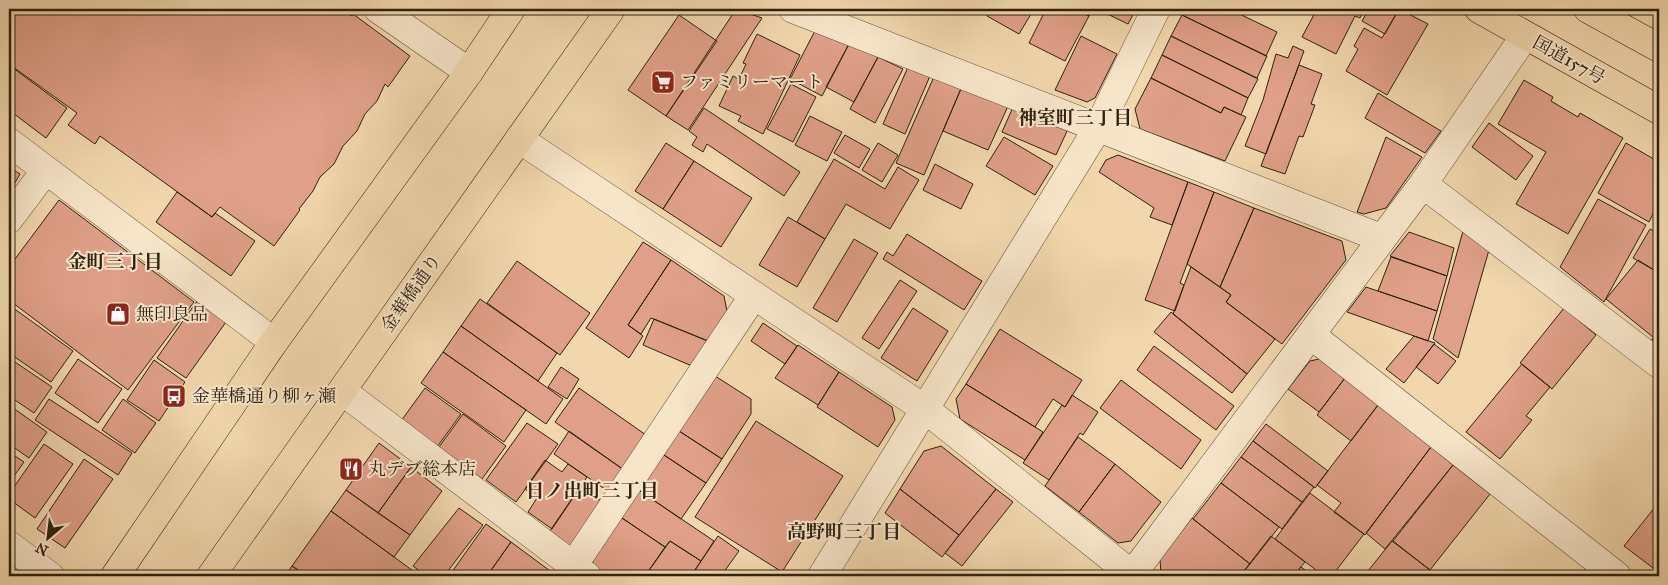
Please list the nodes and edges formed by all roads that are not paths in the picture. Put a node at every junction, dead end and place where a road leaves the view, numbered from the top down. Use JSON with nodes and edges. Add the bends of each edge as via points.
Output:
{"nodes":[{"id":1,"x":378,"y":9,"type":"edge"},
{"id":2,"x":511,"y":9,"type":"edge"},
{"id":3,"x":611,"y":9,"type":"edge"},
{"id":4,"x":793,"y":9,"type":"edge"},
{"id":5,"x":1156,"y":9,"type":"edge"},
{"id":6,"x":1479,"y":9,"type":"edge"},
{"id":7,"x":1588,"y":9,"type":"edge"},
{"id":8,"x":1519,"y":32,"type":"junction"},
{"id":9,"x":1659,"y":48,"type":"edge"},
{"id":10,"x":468,"y":72,"type":"junction"},
{"id":11,"x":1659,"y":110,"type":"edge"},
{"id":12,"x":1099,"y":126,"type":"junction"},
{"id":13,"x":519,"y":139,"type":"junction"},
{"id":14,"x":9,"y":142,"type":"edge"},
{"id":15,"x":46,"y":170,"type":"junction"},
{"id":16,"x":1423,"y":184,"type":"junction"},
{"id":17,"x":9,"y":219,"type":"edge"},
{"id":18,"x":1381,"y":238,"type":"junction"},
{"id":19,"x":754,"y":294,"type":"junction"},
{"id":20,"x":1311,"y":335,"type":"junction"},
{"id":21,"x":274,"y":342,"type":"junction"},
{"id":22,"x":1659,"y":364,"type":"edge"},
{"id":23,"x":342,"y":391,"type":"junction"},
{"id":24,"x":925,"y":409,"type":"junction"},
{"id":25,"x":9,"y":545,"type":"edge"},
{"id":26,"x":580,"y":571,"type":"edge"},
{"id":27,"x":50,"y":576,"type":"edge"},
{"id":28,"x":115,"y":576,"type":"edge"},
{"id":29,"x":212,"y":576,"type":"edge"},
{"id":30,"x":822,"y":576,"type":"edge"},
{"id":31,"x":1132,"y":576,"type":"edge"},
{"id":32,"x":1617,"y":576,"type":"edge"}],
"edges":[{"from":1,"to":10,"type":"street"},
{"from":2,"to":10,"type":"main road"},
{"from":3,"to":13,"type":"main road","name":"金華橋通り"},
{"from":4,"to":12,"type":"street"},
{"from":5,"to":12,"type":"street"},
{"from":6,"to":8,"type":"main road","name":"国道157号"},
{"from":7,"to":9,"type":"main road"},
{"from":8,"to":11,"type":"main road","name":"国道157号"},
{"from":8,"to":16,"type":"street","via":[[1520,43]]},
{"from":10,"to":21,"type":"main road"},
{"from":12,"to":18,"type":"street"},
{"from":12,"to":24,"type":"street"},
{"from":13,"to":19,"type":"street"},
{"from":13,"to":23,"type":"main road","name":"金華橋通り"},
{"from":14,"to":15,"type":"street"},
{"from":15,"to":17,"type":"street"},
{"from":15,"to":21,"type":"street"},
{"from":16,"to":18,"type":"street"},
{"from":16,"to":22,"type":"street"},
{"from":18,"to":20,"type":"street"},
{"from":19,"to":24,"type":"street"},
{"from":19,"to":26,"type":"street"},
{"from":20,"to":31,"type":"street"},
{"from":20,"to":32,"type":"street"},
{"from":21,"to":28,"type":"main road"},
{"from":23,"to":26,"type":"street"},
{"from":23,"to":29,"type":"main road","name":"金華橋通り"},
{"from":24,"to":30,"type":"street"},
{"from":24,"to":31,"type":"street"},
{"from":25,"to":27,"type":"street"}]}
